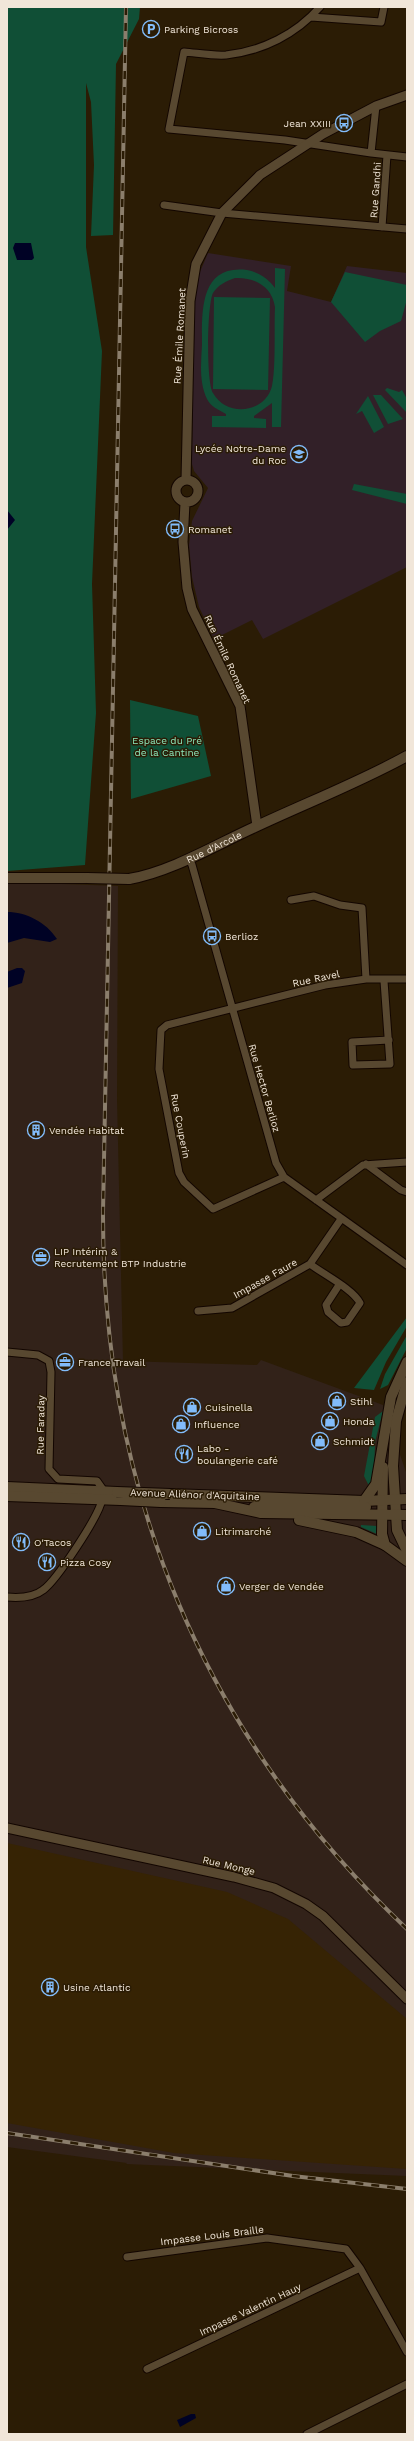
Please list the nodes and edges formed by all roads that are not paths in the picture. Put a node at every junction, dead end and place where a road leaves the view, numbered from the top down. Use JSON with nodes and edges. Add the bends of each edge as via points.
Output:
{"nodes":[{"id":1,"x":320,"y":7,"type":"edge"},
{"id":2,"x":384,"y":7,"type":"edge"},
{"id":3,"x":311,"y":17,"type":"junction"},
{"id":4,"x":407,"y":95,"type":"edge"},
{"id":5,"x":376,"y":106,"type":"junction"},
{"id":6,"x":307,"y":144,"type":"junction"},
{"id":7,"x":372,"y":153,"type":"junction"},
{"id":8,"x":387,"y":155,"type":"junction"},
{"id":9,"x":407,"y":157,"type":"edge"},
{"id":10,"x":164,"y":205,"type":"dead end"},
{"id":11,"x":222,"y":213,"type":"junction"},
{"id":12,"x":382,"y":227,"type":"junction"},
{"id":13,"x":407,"y":229,"type":"edge"},
{"id":14,"x":186,"y":480,"type":"junction"},
{"id":15,"x":185,"y":503,"type":"junction"},
{"id":16,"x":407,"y":756,"type":"edge"},
{"id":17,"x":257,"y":826,"type":"junction"},
{"id":18,"x":188,"y":858,"type":"junction"},
{"id":19,"x":7,"y":878,"type":"edge"},
{"id":20,"x":291,"y":900,"type":"dead end"},
{"id":21,"x":366,"y":979,"type":"junction"},
{"id":22,"x":407,"y":979,"type":"edge"},
{"id":23,"x":384,"y":980,"type":"junction"},
{"id":24,"x":232,"y":1009,"type":"junction"},
{"id":25,"x":389,"y":1040,"type":"junction"},
{"id":26,"x":407,"y":1162,"type":"edge"},
{"id":27,"x":366,"y":1164,"type":"junction"},
{"id":28,"x":284,"y":1177,"type":"junction"},
{"id":29,"x":407,"y":1192,"type":"edge"},
{"id":30,"x":316,"y":1200,"type":"junction"},
{"id":31,"x":342,"y":1219,"type":"junction"},
{"id":32,"x":310,"y":1264,"type":"junction"},
{"id":33,"x":407,"y":1265,"type":"edge"},
{"id":34,"x":339,"y":1285,"type":"junction"},
{"id":35,"x":198,"y":1311,"type":"dead end"},
{"id":36,"x":7,"y":1352,"type":"edge"},
{"id":37,"x":407,"y":1362,"type":"edge"},
{"id":38,"x":407,"y":1382,"type":"edge"},
{"id":39,"x":382,"y":1451,"type":"junction"},
{"id":40,"x":7,"y":1487,"type":"edge"},
{"id":41,"x":103,"y":1495,"type":"junction"},
{"id":42,"x":7,"y":1496,"type":"edge"},
{"id":43,"x":119,"y":1496,"type":"junction"},
{"id":44,"x":407,"y":1499,"type":"edge"},
{"id":45,"x":364,"y":1501,"type":"junction"},
{"id":46,"x":234,"y":1507,"type":"junction"},
{"id":47,"x":382,"y":1508,"type":"junction"},
{"id":48,"x":395,"y":1508,"type":"junction"},
{"id":49,"x":407,"y":1508,"type":"edge"},
{"id":50,"x":261,"y":1513,"type":"junction"},
{"id":51,"x":407,"y":1515,"type":"edge"},
{"id":52,"x":385,"y":1545,"type":"junction"},
{"id":53,"x":407,"y":1551,"type":"edge"},
{"id":54,"x":407,"y":1561,"type":"edge"},
{"id":55,"x":7,"y":1597,"type":"edge"},
{"id":56,"x":7,"y":1828,"type":"edge"},
{"id":57,"x":407,"y":1999,"type":"edge"},
{"id":58,"x":127,"y":2257,"type":"dead end"},
{"id":59,"x":360,"y":2268,"type":"junction"},
{"id":60,"x":407,"y":2352,"type":"edge"},
{"id":61,"x":147,"y":2369,"type":"dead end"},
{"id":62,"x":407,"y":2384,"type":"edge"},
{"id":63,"x":307,"y":2434,"type":"edge"}],
"edges":[{"from":1,"to":3,"type":"street"},
{"from":2,"to":3,"type":"street","via":[[381,22]]},
{"from":3,"to":6,"type":"street","via":[[288,36],[268,44],[226,55],[184,52],[169,129]]},
{"from":4,"to":5,"type":"street","name":"Rue Émile Romanet"},
{"from":5,"to":6,"type":"street","name":"Rue Émile Romanet"},
{"from":5,"to":7,"type":"street"},
{"from":6,"to":7,"type":"street"},
{"from":6,"to":11,"type":"street","name":"Rue Émile Romanet","via":[[260,175]]},
{"from":7,"to":8,"type":"street"},
{"from":8,"to":9,"type":"street"},
{"from":8,"to":12,"type":"street","name":"Rue Gandhi"},
{"from":10,"to":11,"type":"street"},
{"from":11,"to":12,"type":"street"},
{"from":11,"to":14,"type":"street","name":"Rue Émile Romanet","via":[[196,264],[190,301]]},
{"from":12,"to":13,"type":"street"},
{"from":14,"to":15,"type":"street","via":[[180,482],[175,491],[177,497]]},
{"from":14,"to":15,"type":"street","via":[[196,483],[198,493],[192,502]]},
{"from":15,"to":17,"type":"street","name":"Rue Émile Romanet","via":[[183,542],[187,588],[192,609],[240,706]]},
{"from":16,"to":17,"type":"main road","name":"Rue d'Arcole","via":[[371,776]]},
{"from":17,"to":18,"type":"main road","name":"Rue d'Arcole"},
{"from":18,"to":19,"type":"main road","name":"Rue d'Arcole","bridge":true,"via":[[142,877],[130,879]]},
{"from":18,"to":24,"type":"street","name":"Rue Hector Berlioz"},
{"from":20,"to":21,"type":"street","via":[[314,896],[340,906],[362,908]]},
{"from":21,"to":23,"type":"street","name":"Rue Ravel"},
{"from":21,"to":24,"type":"street","name":"Rue Ravel","via":[[325,985]]},
{"from":22,"to":23,"type":"street","name":"Rue Ravel"},
{"from":23,"to":25,"type":"street"},
{"from":24,"to":28,"type":"street","name":"Rue Hector Berlioz","via":[[276,1163]]},
{"from":24,"to":28,"type":"street","name":"Rue Couperin","via":[[167,1025],[161,1030],[159,1069],[179,1173],[184,1182],[213,1209]]},
{"from":25,"to":25,"type":"street","via":[[352,1042],[352,1065],[390,1064]]},
{"from":26,"to":27,"type":"street"},
{"from":27,"to":29,"type":"street"},
{"from":27,"to":30,"type":"street","via":[[356,1168]]},
{"from":28,"to":30,"type":"street","name":"Rue Hector Berlioz"},
{"from":30,"to":31,"type":"street","name":"Rue Hector Berlioz"},
{"from":31,"to":32,"type":"street","name":"Impasse Faure"},
{"from":31,"to":33,"type":"street","name":"Rue Hector Berlioz"},
{"from":32,"to":34,"type":"street"},
{"from":32,"to":35,"type":"street","name":"Impasse Faure","via":[[232,1308]]},
{"from":34,"to":34,"type":"street","via":[[360,1303],[347,1322],[341,1323],[328,1312],[326,1305]]},
{"from":36,"to":41,"type":"street","name":"Rue Faraday","via":[[38,1355],[49,1361],[49,1469],[53,1476],[58,1479],[97,1481]]},
{"from":37,"to":39,"type":"main road","via":[[391,1397]]},
{"from":38,"to":48,"type":"main road","via":[[394,1431]]},
{"from":39,"to":45,"type":"main road","via":[[376,1484]]},
{"from":39,"to":47,"type":"main road"},
{"from":40,"to":41,"type":"main road","name":"Avenue Aliénor d'Aquitaine"},
{"from":41,"to":42,"type":"main road","name":"Avenue Aliénor d'Aquitaine"},
{"from":41,"to":43,"type":"main road","name":"Avenue Aliénor d'Aquitaine"},
{"from":41,"to":55,"type":"street","via":[[91,1522],[53,1582],[30,1596]]},
{"from":43,"to":45,"type":"main road","name":"Avenue Aliénor d'Aquitaine","bridge":true,"via":[[170,1494]]},
{"from":43,"to":46,"type":"main road","name":"Avenue Aliénor d'Aquitaine","bridge":true,"via":[[160,1502],[215,1503]]},
{"from":44,"to":48,"type":"main road"},
{"from":45,"to":47,"type":"main road","name":"Avenue Aliénor d'Aquitaine"},
{"from":46,"to":47,"type":"main road","name":"Avenue Aliénor d'Aquitaine"},
{"from":46,"to":50,"type":"main road","name":"Avenue Aliénor d'Aquitaine"},
{"from":47,"to":48,"type":"main road"},
{"from":47,"to":48,"type":"main road"},
{"from":47,"to":50,"type":"main road","name":"Avenue Aliénor d'Aquitaine"},
{"from":47,"to":52,"type":"main road","via":[[382,1534]]},
{"from":48,"to":49,"type":"main road"},
{"from":48,"to":51,"type":"main road"},
{"from":48,"to":53,"type":"main road","via":[[397,1530]]},
{"from":50,"to":52,"type":"main road","name":"Avenue Aliénor d'Aquitaine","via":[[270,1518],[310,1521],[344,1528]]},
{"from":52,"to":54,"type":"main road","name":"Avenue Aliénor d'Aquitaine"},
{"from":56,"to":57,"type":"street","name":"Rue Monge","via":[[274,1888],[323,1916]]},
{"from":58,"to":59,"type":"street","name":"Impasse Louis Braille","via":[[267,2238],[346,2249]]},
{"from":59,"to":60,"type":"street","name":"Impasse Louis Braille"},
{"from":59,"to":61,"type":"street","name":"Impasse Valentin Hauy"},
{"from":62,"to":63,"type":"street"}]}
